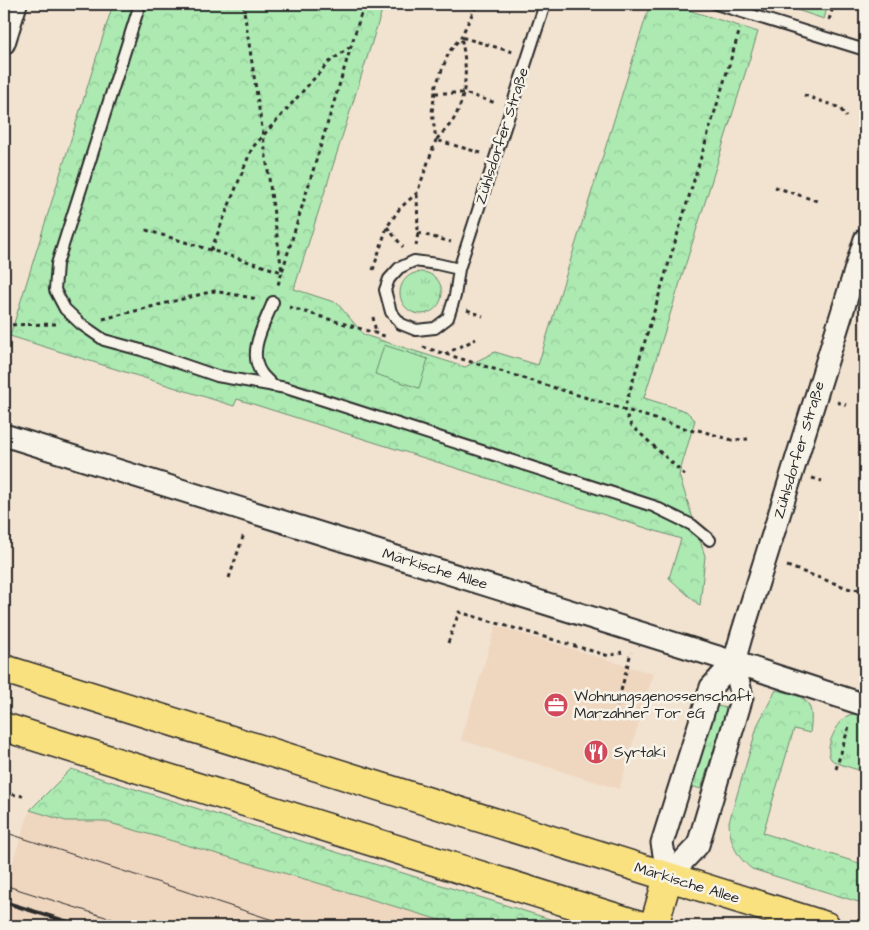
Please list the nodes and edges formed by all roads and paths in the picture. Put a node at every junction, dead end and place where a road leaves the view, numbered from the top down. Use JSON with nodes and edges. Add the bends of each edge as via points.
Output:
{"nodes":[{"id":1,"x":16,"y":4,"type":"edge"},
{"id":2,"x":140,"y":4,"type":"edge"},
{"id":3,"x":243,"y":4,"type":"edge"},
{"id":4,"x":364,"y":4,"type":"edge"},
{"id":5,"x":477,"y":4,"type":"edge"},
{"id":6,"x":545,"y":4,"type":"edge"},
{"id":7,"x":716,"y":4,"type":"edge"},
{"id":8,"x":834,"y":4,"type":"edge"},
{"id":9,"x":828,"y":20,"type":"dead end"},
{"id":10,"x":742,"y":21,"type":"dead end"},
{"id":11,"x":461,"y":37,"type":"junction"},
{"id":12,"x":4,"y":43,"type":"edge"},
{"id":13,"x":351,"y":47,"type":"junction"},
{"id":14,"x":865,"y":50,"type":"edge"},
{"id":15,"x":528,"y":56,"type":"junction"},
{"id":16,"x":435,"y":93,"type":"junction"},
{"id":17,"x":464,"y":93,"type":"junction"},
{"id":18,"x":804,"y":95,"type":"dead end"},
{"id":19,"x":511,"y":107,"type":"junction"},
{"id":20,"x":846,"y":117,"type":"dead end"},
{"id":21,"x":263,"y":135,"type":"junction"},
{"id":22,"x":436,"y":140,"type":"junction"},
{"id":23,"x":495,"y":157,"type":"junction"},
{"id":24,"x":775,"y":187,"type":"dead end"},
{"id":25,"x":416,"y":193,"type":"junction"},
{"id":26,"x":820,"y":202,"type":"dead end"},
{"id":27,"x":387,"y":227,"type":"junction"},
{"id":28,"x":146,"y":230,"type":"dead end"},
{"id":29,"x":418,"y":233,"type":"junction"},
{"id":30,"x":865,"y":238,"type":"edge"},
{"id":31,"x":466,"y":246,"type":"junction"},
{"id":32,"x":211,"y":250,"type":"junction"},
{"id":33,"x":414,"y":261,"type":"junction"},
{"id":34,"x":459,"y":269,"type":"junction"},
{"id":35,"x":282,"y":272,"type":"junction"},
{"id":36,"x":371,"y":275,"type":"dead end"},
{"id":37,"x":273,"y":302,"type":"junction"},
{"id":38,"x":372,"y":315,"type":"dead end"},
{"id":39,"x":81,"y":324,"type":"junction"},
{"id":40,"x":4,"y":325,"type":"edge"},
{"id":41,"x":376,"y":333,"type":"junction"},
{"id":42,"x":393,"y":338,"type":"dead end"},
{"id":43,"x":476,"y":339,"type":"dead end"},
{"id":44,"x":419,"y":346,"type":"dead end"},
{"id":45,"x":445,"y":354,"type":"junction"},
{"id":46,"x":273,"y":386,"type":"junction"},
{"id":47,"x":624,"y":410,"type":"junction"},
{"id":48,"x":4,"y":435,"type":"edge"},
{"id":49,"x":748,"y":440,"type":"dead end"},
{"id":50,"x":685,"y":475,"type":"dead end"},
{"id":51,"x":251,"y":512,"type":"junction"},
{"id":52,"x":710,"y":540,"type":"dead end"},
{"id":53,"x":795,"y":569,"type":"dead end"},
{"id":54,"x":229,"y":578,"type":"dead end"},
{"id":55,"x":865,"y":588,"type":"edge"},
{"id":56,"x":448,"y":643,"type":"dead end"},
{"id":57,"x":632,"y":652,"type":"junction"},
{"id":58,"x":640,"y":654,"type":"dead end"},
{"id":59,"x":734,"y":662,"type":"junction"},
{"id":60,"x":4,"y":669,"type":"edge"},
{"id":61,"x":865,"y":705,"type":"edge"},
{"id":62,"x":615,"y":714,"type":"dead end"},
{"id":63,"x":4,"y":727,"type":"edge"},
{"id":64,"x":4,"y":793,"type":"edge"},
{"id":65,"x":23,"y":796,"type":"dead end"},
{"id":66,"x":668,"y":877,"type":"junction"},
{"id":67,"x":643,"y":926,"type":"edge"},
{"id":68,"x":654,"y":926,"type":"edge"},
{"id":69,"x":826,"y":926,"type":"edge"}],
"edges":[{"from":1,"to":12,"type":"street"},
{"from":2,"to":39,"type":"lane","via":[[57,264],[55,290],[65,309]]},
{"from":3,"to":21,"type":"path"},
{"from":4,"to":13,"type":"path"},
{"from":5,"to":11,"type":"path"},
{"from":6,"to":15,"type":"lane","name":"Zühlsdorfer Straße"},
{"from":7,"to":14,"type":"lane"},
{"from":8,"to":9,"type":"path"},
{"from":10,"to":47,"type":"path"},
{"from":11,"to":15,"type":"path"},
{"from":11,"to":16,"type":"path","via":[[449,52]]},
{"from":11,"to":17,"type":"path","via":[[466,59]]},
{"from":13,"to":21,"type":"path","via":[[328,63]]},
{"from":13,"to":35,"type":"path"},
{"from":15,"to":19,"type":"lane","name":"Zühlsdorfer Straße"},
{"from":16,"to":17,"type":"path"},
{"from":16,"to":22,"type":"path","via":[[432,112]]},
{"from":17,"to":19,"type":"path"},
{"from":17,"to":22,"type":"path","via":[[456,117]]},
{"from":18,"to":20,"type":"path","via":[[840,108]]},
{"from":19,"to":23,"type":"lane","name":"Zühlsdorfer Straße"},
{"from":21,"to":32,"type":"path","via":[[252,148]]},
{"from":21,"to":35,"type":"path"},
{"from":22,"to":23,"type":"path"},
{"from":22,"to":25,"type":"path"},
{"from":23,"to":31,"type":"lane","name":"Zühlsdorfer Straße"},
{"from":24,"to":26,"type":"path"},
{"from":25,"to":27,"type":"path"},
{"from":25,"to":29,"type":"path"},
{"from":27,"to":33,"type":"path"},
{"from":27,"to":36,"type":"path"},
{"from":28,"to":32,"type":"path"},
{"from":29,"to":31,"type":"path"},
{"from":29,"to":33,"type":"path"},
{"from":30,"to":59,"type":"street","name":"Zühlsdorfer Straße"},
{"from":31,"to":34,"type":"lane","name":"Zühlsdorfer Straße"},
{"from":32,"to":35,"type":"path"},
{"from":33,"to":34,"type":"lane"},
{"from":33,"to":34,"type":"lane","name":"Zühlsdorfer Straße","via":[[399,268],[389,279],[385,290],[391,312],[401,324],[416,330],[435,328],[448,318]]},
{"from":35,"to":37,"type":"path"},
{"from":37,"to":39,"type":"path","via":[[214,291]]},
{"from":37,"to":41,"type":"path"},
{"from":37,"to":46,"type":"lane","via":[[256,345],[256,360],[261,373]]},
{"from":38,"to":41,"type":"path"},
{"from":39,"to":40,"type":"path"},
{"from":39,"to":46,"type":"lane","via":[[104,340],[217,376]]},
{"from":41,"to":42,"type":"path"},
{"from":43,"to":45,"type":"path"},
{"from":44,"to":45,"type":"path"},
{"from":45,"to":47,"type":"path"},
{"from":46,"to":52,"type":"lane","via":[[653,506],[692,525]]},
{"from":47,"to":49,"type":"path","via":[[732,440]]},
{"from":47,"to":50,"type":"path","via":[[631,426]]},
{"from":48,"to":51,"type":"street","name":"Märkische Allee"},
{"from":51,"to":54,"type":"path"},
{"from":51,"to":59,"type":"street","name":"Märkische Allee"},
{"from":53,"to":55,"type":"path","via":[[853,590]]},
{"from":56,"to":57,"type":"path","via":[[459,612],[609,656],[627,650]]},
{"from":57,"to":58,"type":"path"},
{"from":57,"to":62,"type":"path"},
{"from":59,"to":61,"type":"street","name":"Märkische Allee"},
{"from":59,"to":66,"type":"street","name":"Zühlsdorfer Straße","via":[[710,687],[662,842]]},
{"from":59,"to":66,"type":"street","via":[[742,697],[698,845]]},
{"from":60,"to":66,"type":"main road","name":"Märkische Allee"},
{"from":63,"to":67,"type":"main road"},
{"from":64,"to":65,"type":"path"},
{"from":66,"to":68,"type":"main road"},
{"from":66,"to":69,"type":"main road","name":"Märkische Allee"}]}
